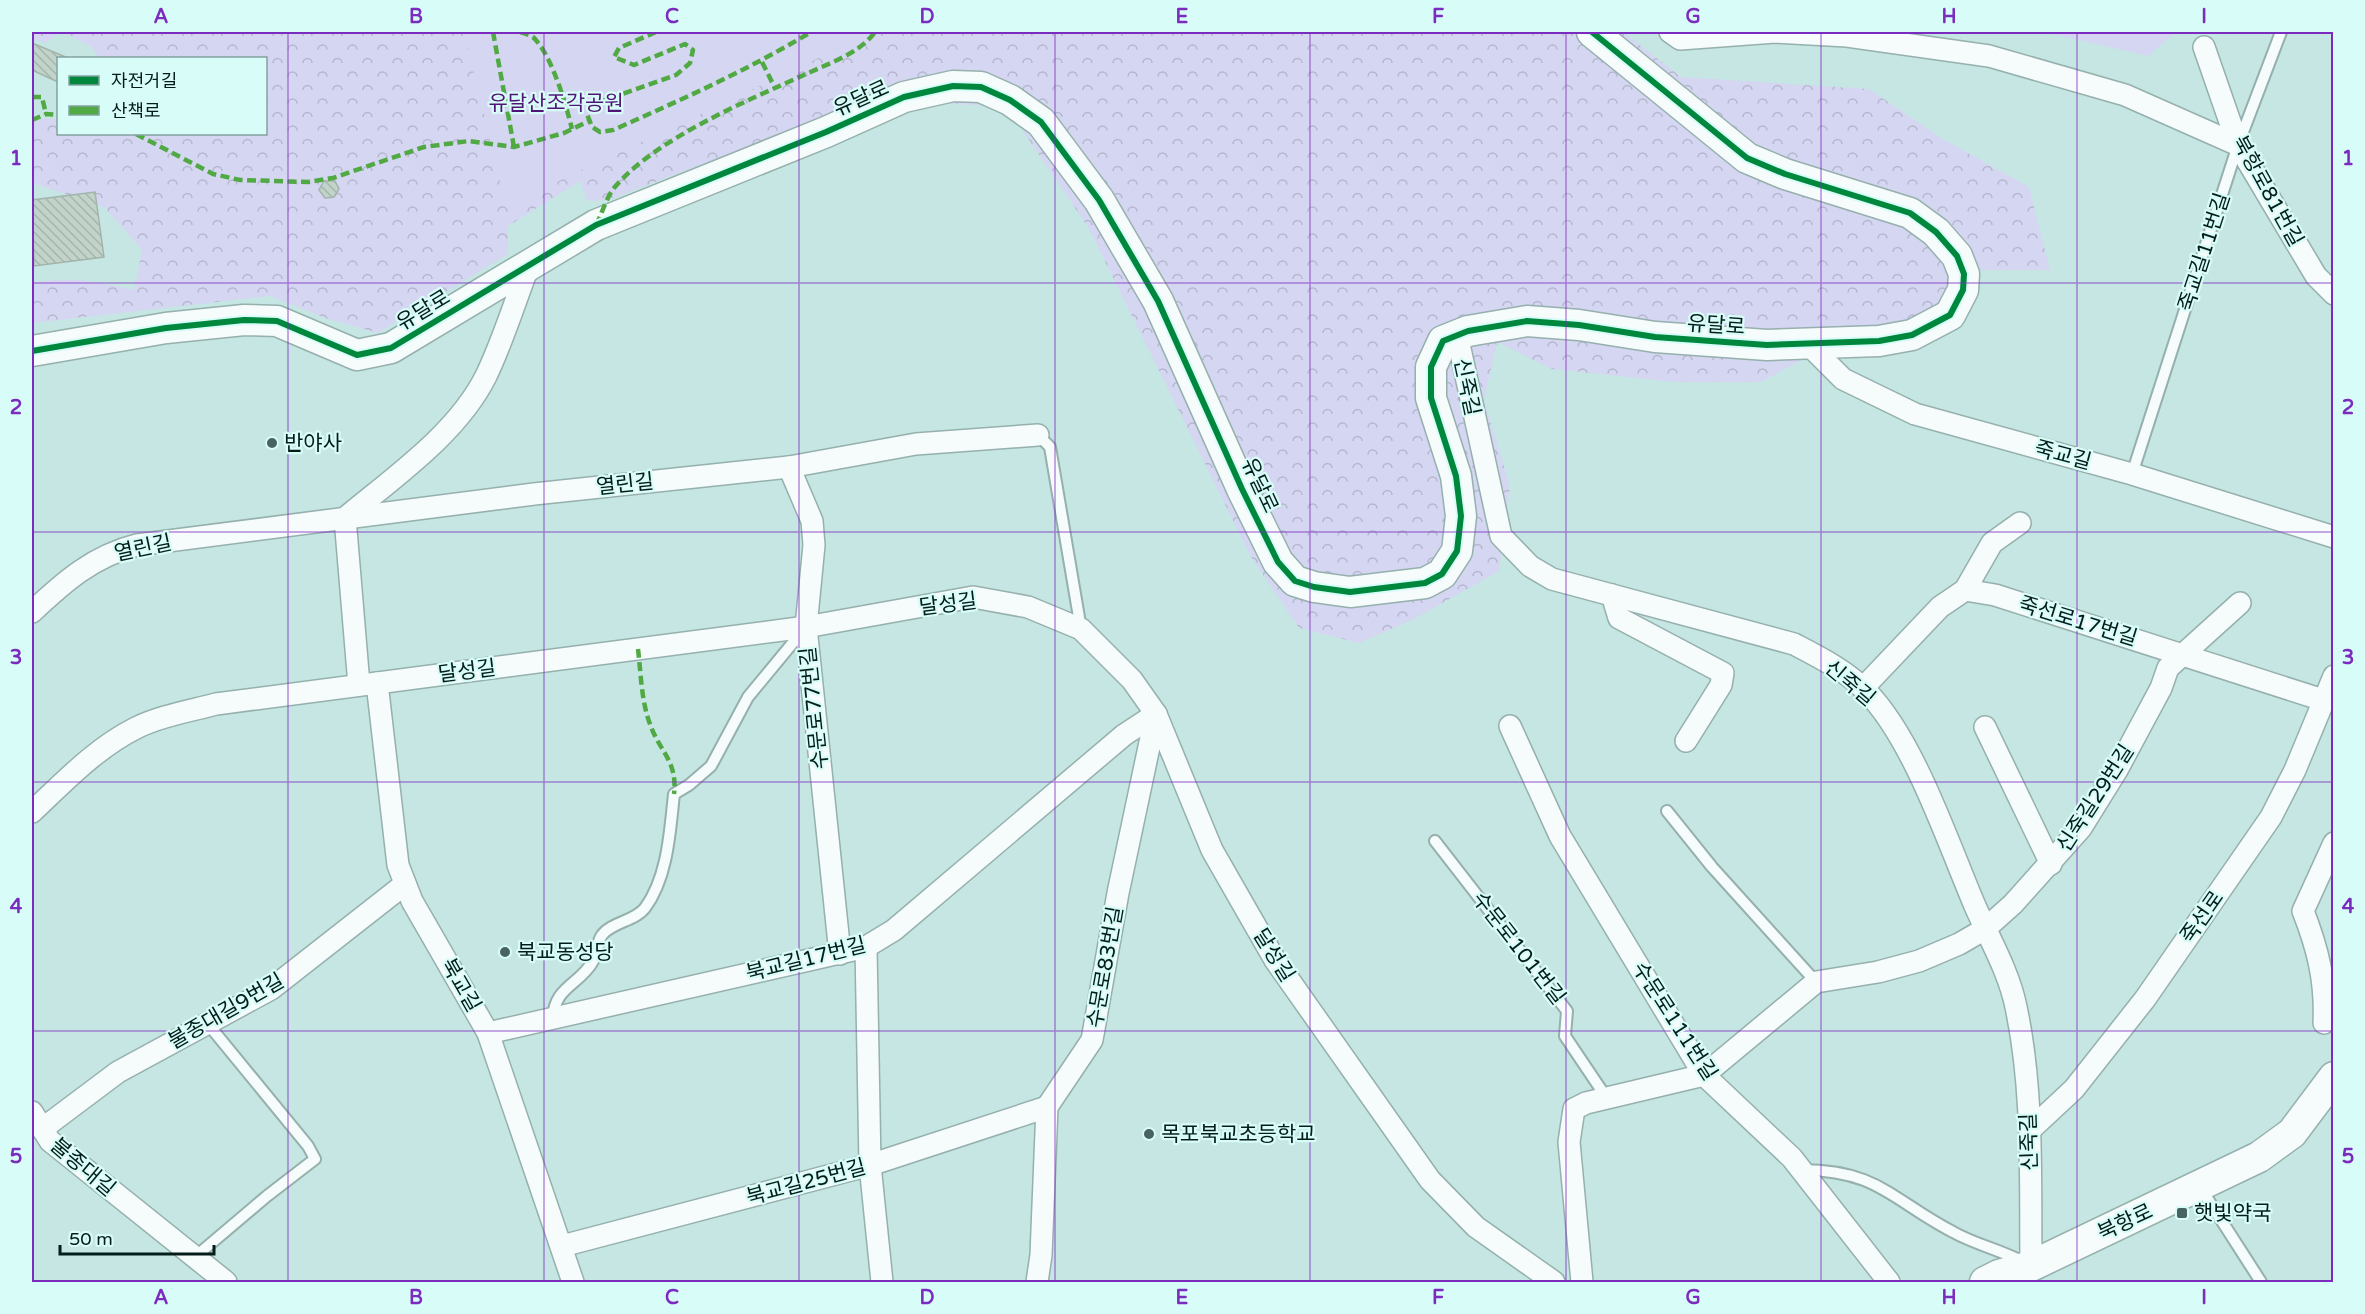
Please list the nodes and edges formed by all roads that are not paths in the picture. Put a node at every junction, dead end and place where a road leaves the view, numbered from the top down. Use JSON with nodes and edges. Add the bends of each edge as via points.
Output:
{"nodes":[{"id":1,"x":1592,"y":32,"type":"edge"},
{"id":2,"x":1670,"y":32,"type":"edge"},
{"id":3,"x":1887,"y":32,"type":"edge"},
{"id":4,"x":2281,"y":32,"type":"edge"},
{"id":5,"x":1922,"y":46,"type":"junction"},
{"id":6,"x":2204,"y":47,"type":"dead end"},
{"id":7,"x":2238,"y":145,"type":"junction"},
{"id":8,"x":529,"y":265,"type":"junction"},
{"id":9,"x":2334,"y":294,"type":"edge"},
{"id":10,"x":1457,"y":336,"type":"junction"},
{"id":11,"x":1809,"y":344,"type":"junction"},
{"id":12,"x":32,"y":351,"type":"edge"},
{"id":13,"x":1038,"y":435,"type":"joint"},
{"id":14,"x":789,"y":467,"type":"junction"},
{"id":15,"x":2132,"y":474,"type":"junction"},
{"id":16,"x":345,"y":518,"type":"junction"},
{"id":17,"x":2020,"y":523,"type":"dead end"},
{"id":18,"x":2334,"y":537,"type":"edge"},
{"id":19,"x":1965,"y":590,"type":"junction"},
{"id":20,"x":1612,"y":595,"type":"junction"},
{"id":21,"x":2240,"y":603,"type":"dead end"},
{"id":22,"x":32,"y":612,"type":"edge"},
{"id":23,"x":806,"y":627,"type":"junction"},
{"id":24,"x":1082,"y":629,"type":"junction"},
{"id":25,"x":2185,"y":655,"type":"junction"},
{"id":26,"x":2334,"y":676,"type":"edge"},
{"id":27,"x":368,"y":684,"type":"junction"},
{"id":28,"x":1863,"y":688,"type":"junction"},
{"id":29,"x":2326,"y":700,"type":"junction"},
{"id":30,"x":1156,"y":714,"type":"junction"},
{"id":31,"x":1510,"y":726,"type":"dead end"},
{"id":32,"x":1985,"y":727,"type":"dead end"},
{"id":33,"x":1686,"y":741,"type":"dead end"},
{"id":34,"x":1667,"y":811,"type":"dead end"},
{"id":35,"x":32,"y":812,"type":"edge"},
{"id":36,"x":1435,"y":841,"type":"dead end"},
{"id":37,"x":2334,"y":843,"type":"edge"},
{"id":38,"x":2051,"y":864,"type":"junction"},
{"id":39,"x":405,"y":884,"type":"junction"},
{"id":40,"x":1985,"y":929,"type":"junction"},
{"id":41,"x":866,"y":947,"type":"junction"},
{"id":42,"x":840,"y":954,"type":"junction"},
{"id":43,"x":1816,"y":982,"type":"junction"},
{"id":44,"x":553,"y":1019,"type":"junction"},
{"id":45,"x":2324,"y":1023,"type":"dead end"},
{"id":46,"x":208,"y":1024,"type":"junction"},
{"id":47,"x":488,"y":1033,"type":"junction"},
{"id":48,"x":1704,"y":1074,"type":"junction"},
{"id":49,"x":2334,"y":1077,"type":"edge"},
{"id":50,"x":1606,"y":1097,"type":"junction"},
{"id":51,"x":1047,"y":1107,"type":"junction"},
{"id":52,"x":37,"y":1121,"type":"edge"},
{"id":53,"x":2030,"y":1130,"type":"junction"},
{"id":54,"x":870,"y":1165,"type":"junction"},
{"id":55,"x":1801,"y":1170,"type":"junction"},
{"id":56,"x":2200,"y":1187,"type":"junction"},
{"id":57,"x":562,"y":1246,"type":"junction"},
{"id":58,"x":195,"y":1257,"type":"junction"},
{"id":59,"x":2006,"y":1276,"type":"edge"},
{"id":60,"x":226,"y":1282,"type":"edge"},
{"id":61,"x":573,"y":1282,"type":"edge"},
{"id":62,"x":882,"y":1282,"type":"edge"},
{"id":63,"x":1037,"y":1282,"type":"edge"},
{"id":64,"x":1554,"y":1282,"type":"edge"},
{"id":65,"x":1582,"y":1282,"type":"edge"},
{"id":66,"x":1889,"y":1282,"type":"edge"},
{"id":67,"x":2261,"y":1282,"type":"edge"}],
"edges":[{"from":1,"to":11,"type":"street","name":"유달로","via":[[1747,158],[1785,174],[1910,213],[1936,232],[1957,256],[1964,274],[1963,290],[1950,315],[1912,335],[1880,341]]},
{"from":2,"to":5,"type":"street","via":[[1680,39],[1775,32]]},
{"from":3,"to":5,"type":"lane"},
{"from":4,"to":7,"type":"lane","name":"죽교길11번길"},
{"from":5,"to":7,"type":"street","via":[[1996,58],[2070,77],[2125,95]]},
{"from":6,"to":7,"type":"street","name":"북항로81번길"},
{"from":7,"to":9,"type":"street","name":"북항로81번길","via":[[2316,276]]},
{"from":7,"to":15,"type":"lane","name":"죽교길11번길"},
{"from":8,"to":10,"type":"street","name":"유달로","via":[[596,225],[904,97],[953,86],[981,87],[1010,100],[1041,122],[1099,200],[1158,301],[1278,562],[1295,581],[1350,592],[1425,583],[1442,574],[1457,551],[1461,516],[1456,476],[1431,398],[1431,367],[1443,341]]},
{"from":8,"to":12,"type":"street","name":"유달로","via":[[391,348],[357,355],[277,321],[244,320],[147,331]]},
{"from":8,"to":16,"type":"street","via":[[485,376],[465,407],[440,435]]},
{"from":10,"to":11,"type":"street","name":"유달로","via":[[1527,321],[1666,338]]},
{"from":10,"to":20,"type":"street","name":"신죽길","via":[[1502,536],[1530,566],[1552,579]]},
{"from":11,"to":15,"type":"street","name":"죽교길","via":[[1842,379],[1915,414]]},
{"from":13,"to":14,"type":"street","name":"열린길","via":[[927,443]]},
{"from":13,"to":24,"type":"lane","name":"열린길","via":[[1050,447]]},
{"from":14,"to":16,"type":"street","name":"열린길"},
{"from":14,"to":23,"type":"street","name":"수문로77번길","via":[[812,521],[814,545]]},
{"from":15,"to":18,"type":"street","name":"죽교길"},
{"from":16,"to":22,"type":"street","name":"열린길","via":[[113,551],[76,572]]},
{"from":16,"to":27,"type":"street","name":"북교길"},
{"from":17,"to":19,"type":"street","via":[[1992,543]]},
{"from":19,"to":25,"type":"street","name":"죽선로17번길","via":[[1995,595]]},
{"from":19,"to":28,"type":"street","via":[[1940,607]]},
{"from":20,"to":28,"type":"street","name":"신죽길","via":[[1794,644]]},
{"from":20,"to":33,"type":"street","via":[[1619,618],[1724,673],[1721,685]]},
{"from":21,"to":25,"type":"street","name":"신죽길29번길"},
{"from":23,"to":24,"type":"street","name":"달성길","via":[[973,597],[1028,607]]},
{"from":23,"to":27,"type":"street","name":"달성길"},
{"from":23,"to":42,"type":"street","name":"수문로77번길"},
{"from":23,"to":44,"type":"lane","via":[[748,697],[711,766],[674,794],[661,874],[651,897],[644,910],[603,934],[592,962],[553,1005]]},
{"from":24,"to":30,"type":"street","name":"달성길","via":[[1132,680]]},
{"from":25,"to":29,"type":"street","name":"죽선로17번길"},
{"from":25,"to":38,"type":"street","name":"신죽길29번길","via":[[2168,668],[2117,770],[2081,828]]},
{"from":26,"to":29,"type":"street","name":"죽선로"},
{"from":27,"to":35,"type":"street","name":"달성길","via":[[216,704],[138,727],[112,742]]},
{"from":27,"to":39,"type":"street","name":"북교길","via":[[398,865]]},
{"from":28,"to":40,"type":"street","name":"신죽길","via":[[1893,724]]},
{"from":29,"to":53,"type":"street","name":"죽선로","via":[[2265,826],[2145,999],[2074,1089]]},
{"from":30,"to":41,"type":"street","name":"북교길17번길","via":[[1124,735],[894,930]]},
{"from":30,"to":51,"type":"street","name":"수문로83번길","via":[[1092,1040]]},
{"from":30,"to":64,"type":"street","name":"달성길","via":[[1212,850],[1275,960],[1430,1180],[1476,1227]]},
{"from":31,"to":48,"type":"street","name":"수문로111번길","via":[[1560,836]]},
{"from":32,"to":38,"type":"street"},
{"from":34,"to":43,"type":"lane"},
{"from":36,"to":50,"type":"lane","name":"수문로101번길","via":[[1567,1011],[1565,1036]]},
{"from":37,"to":45,"type":"street","via":[[2303,911],[2322,967]]},
{"from":38,"to":40,"type":"street","name":"신죽길29번길"},
{"from":39,"to":46,"type":"street","name":"불종대길9번길","via":[[271,989]]},
{"from":39,"to":47,"type":"street","name":"북교길"},
{"from":40,"to":43,"type":"street","name":"신죽길29번길","via":[[1919,961]]},
{"from":40,"to":53,"type":"street","name":"신죽길","via":[[2016,1005]]},
{"from":41,"to":42,"type":"street","name":"북교길17번길"},
{"from":41,"to":54,"type":"street"},
{"from":42,"to":44,"type":"street","name":"북교길17번길"},
{"from":43,"to":48,"type":"street"},
{"from":44,"to":47,"type":"street","name":"북교길17번길"},
{"from":46,"to":52,"type":"street","name":"불종대길9번길"},
{"from":46,"to":58,"type":"lane","via":[[308,1146],[315,1160]]},
{"from":47,"to":57,"type":"street","name":"북교길"},
{"from":48,"to":50,"type":"street"},
{"from":48,"to":55,"type":"street","name":"수문로111번길"},
{"from":49,"to":56,"type":"street","name":"북항로","via":[[2284,1140],[2241,1168]]},
{"from":50,"to":65,"type":"street","via":[[1574,1109],[1569,1142]]},
{"from":51,"to":54,"type":"street","name":"북교길25번길"},
{"from":51,"to":63,"type":"street"},
{"from":52,"to":58,"type":"street","name":"불종대길","via":[[50,1142]]},
{"from":53,"to":59,"type":"street","name":"신죽길"},
{"from":54,"to":57,"type":"street","name":"북교길25번길"},
{"from":54,"to":62,"type":"street"},
{"from":55,"to":59,"type":"lane","via":[[1843,1173],[1872,1181],[1967,1240],[2005,1252]]},
{"from":55,"to":66,"type":"street","name":"수문로111번길"},
{"from":56,"to":59,"type":"street","name":"북항로"},
{"from":56,"to":67,"type":"lane"},
{"from":57,"to":61,"type":"street","name":"북교길"},
{"from":58,"to":60,"type":"street","name":"불종대길"}]}
